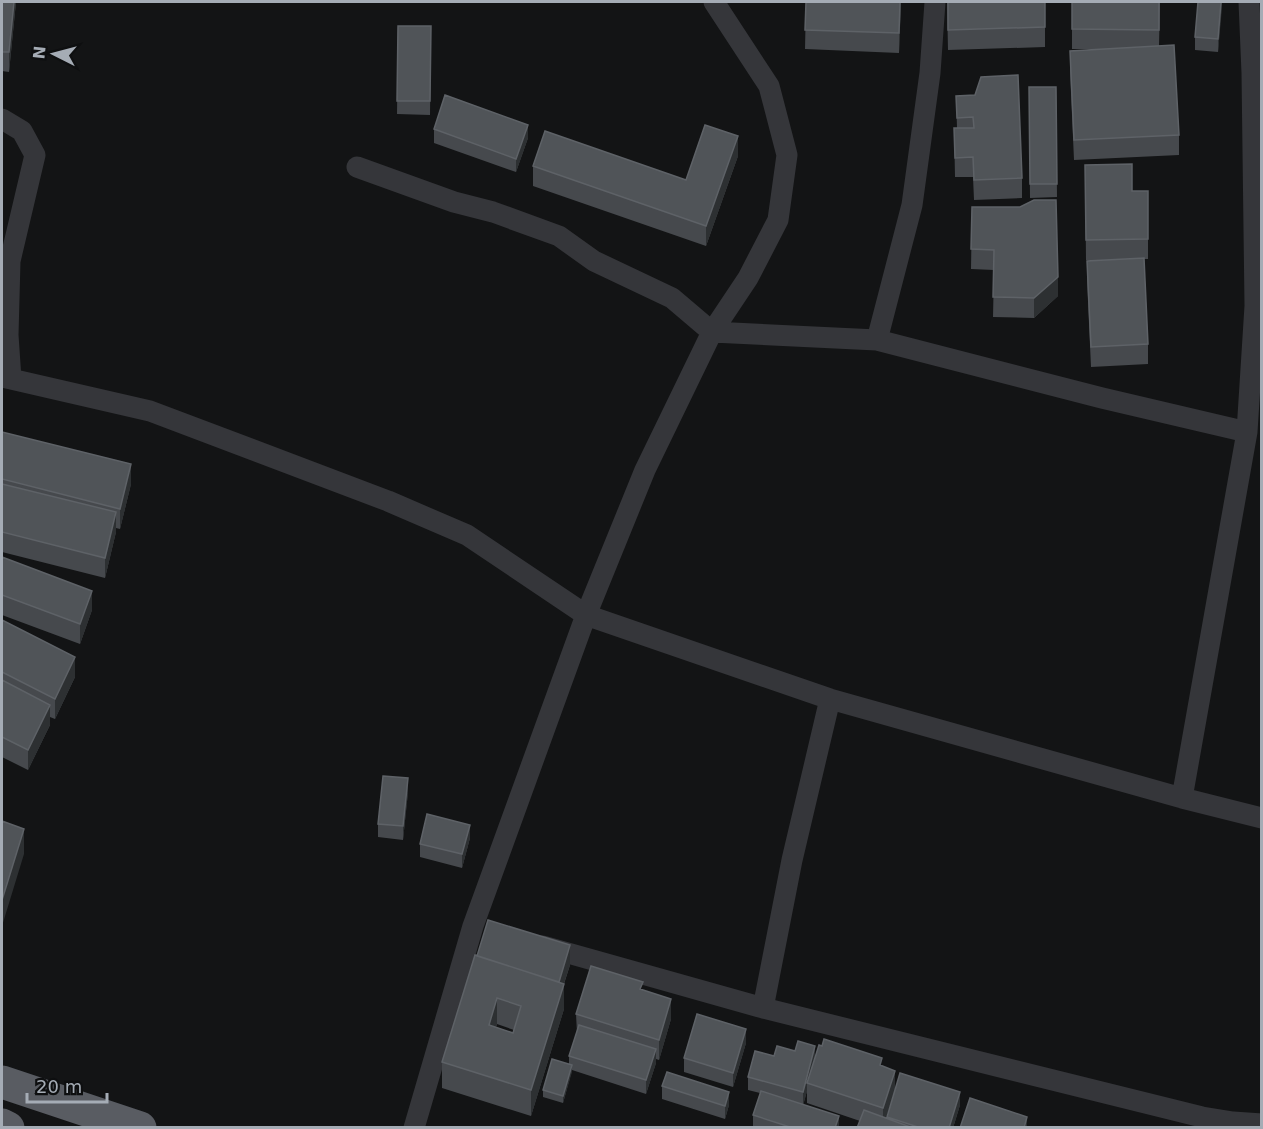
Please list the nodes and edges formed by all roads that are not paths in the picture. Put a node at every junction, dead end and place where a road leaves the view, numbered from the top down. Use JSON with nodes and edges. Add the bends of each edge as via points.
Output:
{"nodes":[{"id":1,"x":714,"y":2,"type":"edge"},
{"id":2,"x":935,"y":2,"type":"edge"},
{"id":3,"x":1249,"y":2,"type":"edge"},
{"id":4,"x":2,"y":119,"type":"edge"},
{"id":5,"x":357,"y":167,"type":"dead end"},
{"id":6,"x":712,"y":332,"type":"junction"},
{"id":7,"x":877,"y":340,"type":"junction"},
{"id":8,"x":6,"y":378,"type":"edge"},
{"id":9,"x":1247,"y":432,"type":"junction"},
{"id":10,"x":586,"y":615,"type":"junction"},
{"id":11,"x":830,"y":699,"type":"junction"},
{"id":12,"x":1182,"y":798,"type":"junction"},
{"id":13,"x":1262,"y":818,"type":"edge"},
{"id":14,"x":473,"y":926,"type":"junction"},
{"id":15,"x":495,"y":933,"type":"edge"},
{"id":16,"x":528,"y":942,"type":"edge"},
{"id":17,"x":763,"y":1008,"type":"junction"},
{"id":18,"x":2,"y":1082,"type":"edge"},
{"id":19,"x":1262,"y":1124,"type":"edge"},
{"id":20,"x":2,"y":1125,"type":"edge"},
{"id":21,"x":8,"y":1128,"type":"edge"},
{"id":22,"x":140,"y":1128,"type":"edge"},
{"id":23,"x":414,"y":1128,"type":"edge"}],
"edges":[{"from":1,"to":6,"type":"street","via":[[770,86],[788,155],[778,220],[748,278]]},
{"from":2,"to":7,"type":"street","via":[[930,73],[912,205]]},
{"from":3,"to":9,"type":"street","via":[[1255,306]]},
{"from":4,"to":8,"type":"street","via":[[22,131],[35,155],[10,261]]},
{"from":5,"to":6,"type":"street","via":[[559,236],[594,261],[672,298]]},
{"from":6,"to":7,"type":"street"},
{"from":6,"to":10,"type":"street","via":[[645,470]]},
{"from":7,"to":9,"type":"street"},
{"from":8,"to":10,"type":"street","via":[[150,411],[388,501],[467,535]]},
{"from":9,"to":12,"type":"street"},
{"from":10,"to":11,"type":"street"},
{"from":10,"to":14,"type":"street"},
{"from":11,"to":12,"type":"street"},
{"from":11,"to":17,"type":"street"},
{"from":12,"to":13,"type":"street"},
{"from":14,"to":15,"type":"street"},
{"from":14,"to":23,"type":"street"},
{"from":16,"to":17,"type":"street"},
{"from":17,"to":19,"type":"street","via":[[1202,1117]]},
{"from":18,"to":22,"type":"highway"},
{"from":20,"to":21,"type":"highway"}]}
